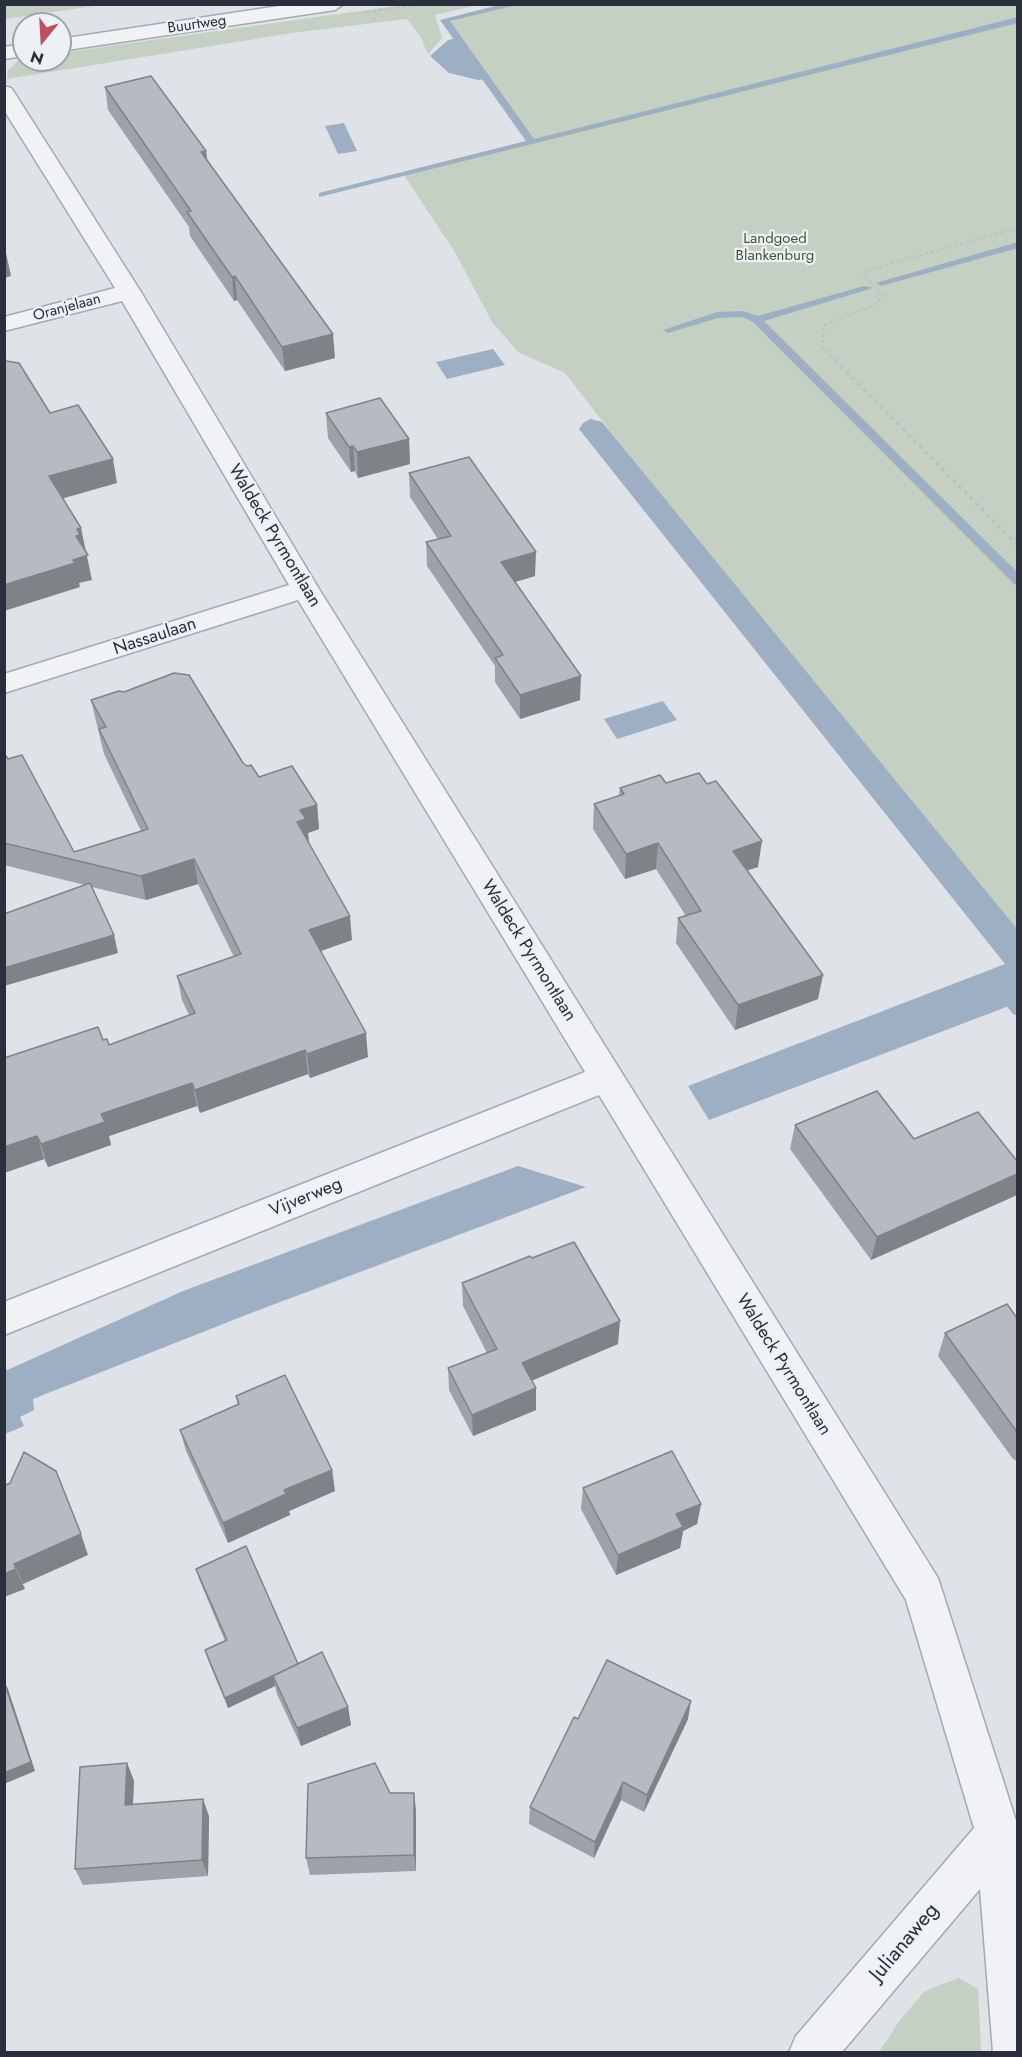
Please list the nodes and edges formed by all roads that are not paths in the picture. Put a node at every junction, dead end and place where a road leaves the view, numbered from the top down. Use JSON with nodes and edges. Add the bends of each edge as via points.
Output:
{"nodes":[{"id":1,"x":335,"y":4,"type":"edge"},
{"id":2,"x":72,"y":43,"type":"edge"},
{"id":3,"x":4,"y":92,"type":"edge"},
{"id":4,"x":129,"y":292,"type":"junction"},
{"id":5,"x":4,"y":324,"type":"edge"},
{"id":6,"x":305,"y":589,"type":"junction"},
{"id":7,"x":4,"y":684,"type":"edge"},
{"id":8,"x":607,"y":1078,"type":"junction"},
{"id":9,"x":4,"y":1319,"type":"edge"},
{"id":10,"x":1008,"y":1839,"type":"edge"},
{"id":11,"x":812,"y":2052,"type":"edge"},
{"id":12,"x":1016,"y":2052,"type":"edge"}],
"edges":[{"from":1,"to":2,"type":"street","name":"Buurtweg"},
{"from":3,"to":4,"type":"street","name":"Waldeck Pyrmontlaan"},
{"from":4,"to":5,"type":"street","name":"Oranjelaan"},
{"from":4,"to":6,"type":"street","name":"Waldeck Pyrmontlaan"},
{"from":6,"to":7,"type":"street","name":"Nassaulaan"},
{"from":6,"to":8,"type":"street","name":"Waldeck Pyrmontlaan"},
{"from":8,"to":9,"type":"street","name":"Vijverweg"},
{"from":8,"to":10,"type":"street","name":"Waldeck Pyrmontlaan","via":[[924,1592]]},
{"from":10,"to":11,"type":"street","name":"Julianaweg"},
{"from":10,"to":12,"type":"street","name":"Waldeck Pyrmontlaan"}]}
